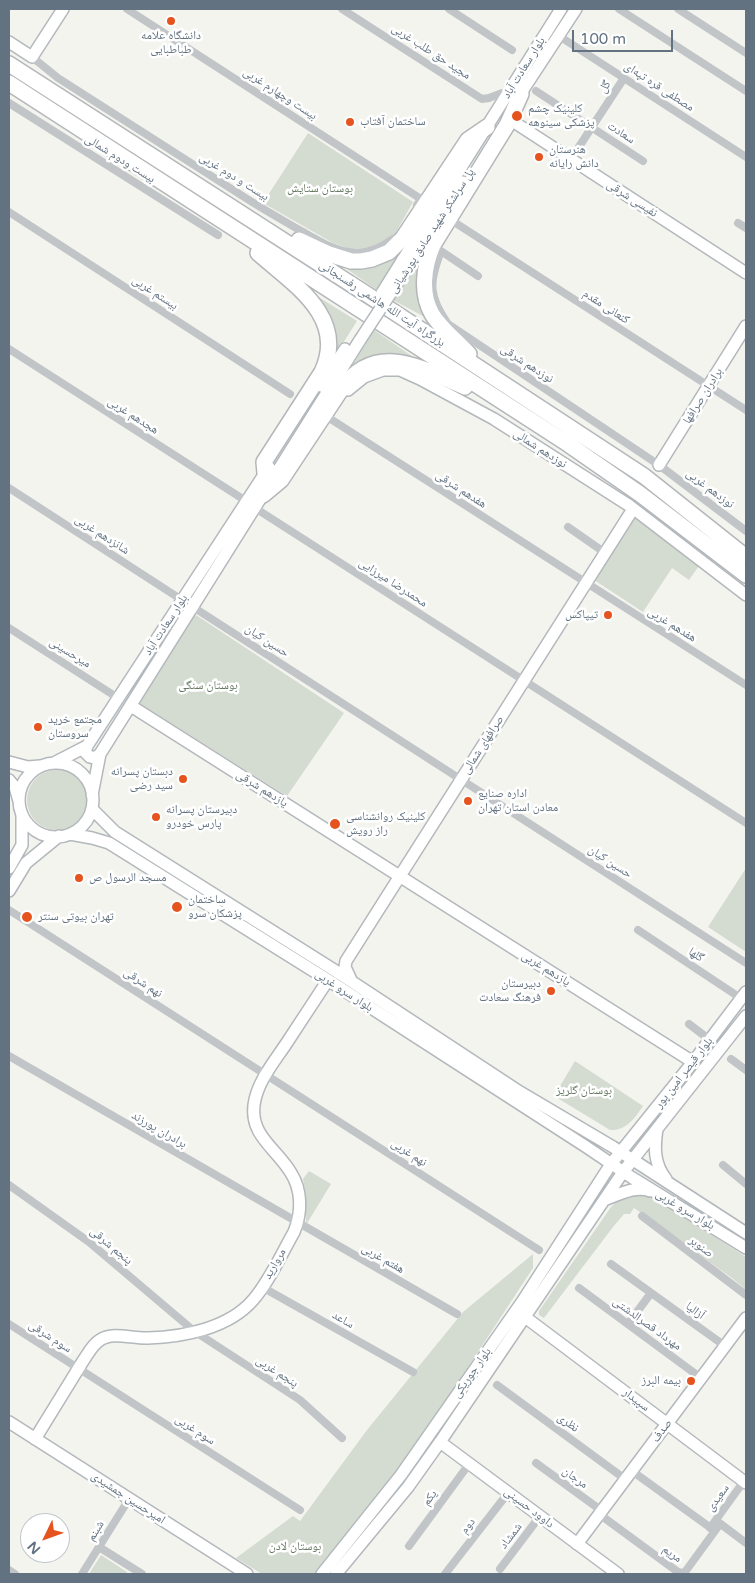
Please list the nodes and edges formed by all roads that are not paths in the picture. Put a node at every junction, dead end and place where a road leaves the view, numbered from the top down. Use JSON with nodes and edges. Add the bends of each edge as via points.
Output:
{"nodes":[{"id":1,"x":63,"y":9,"type":"edge"},
{"id":2,"x":126,"y":9,"type":"edge"},
{"id":3,"x":342,"y":9,"type":"edge"},
{"id":4,"x":449,"y":9,"type":"edge"},
{"id":5,"x":561,"y":9,"type":"edge"},
{"id":6,"x":576,"y":9,"type":"edge"},
{"id":7,"x":619,"y":9,"type":"edge"},
{"id":8,"x":678,"y":9,"type":"edge"},
{"id":9,"x":559,"y":36,"type":"junction"},
{"id":10,"x":9,"y":42,"type":"edge"},
{"id":11,"x":512,"y":50,"type":"dead end"},
{"id":12,"x":746,"y":53,"type":"edge"},
{"id":13,"x":32,"y":57,"type":"junction"},
{"id":14,"x":9,"y":64,"type":"edge"},
{"id":15,"x":624,"y":78,"type":"junction"},
{"id":16,"x":9,"y":83,"type":"edge"},
{"id":17,"x":536,"y":91,"type":"dead end"},
{"id":18,"x":746,"y":91,"type":"edge"},
{"id":19,"x":516,"y":92,"type":"junction"},
{"id":20,"x":9,"y":103,"type":"edge"},
{"id":21,"x":517,"y":124,"type":"dead end"},
{"id":22,"x":486,"y":127,"type":"junction"},
{"id":23,"x":592,"y":127,"type":"junction"},
{"id":24,"x":746,"y":157,"type":"edge"},
{"id":25,"x":571,"y":159,"type":"junction"},
{"id":26,"x":643,"y":161,"type":"dead end"},
{"id":27,"x":421,"y":199,"type":"joint"},
{"id":28,"x":9,"y":212,"type":"edge"},
{"id":29,"x":246,"y":216,"type":"junction"},
{"id":30,"x":219,"y":219,"type":"junction"},
{"id":31,"x":454,"y":222,"type":"dead end"},
{"id":32,"x":738,"y":223,"type":"dead end"},
{"id":33,"x":746,"y":228,"type":"edge"},
{"id":34,"x":218,"y":235,"type":"dead end"},
{"id":35,"x":406,"y":263,"type":"junction"},
{"id":36,"x":746,"y":273,"type":"edge"},
{"id":37,"x":478,"y":276,"type":"dead end"},
{"id":38,"x":746,"y":326,"type":"edge"},
{"id":39,"x":357,"y":338,"type":"junction"},
{"id":40,"x":9,"y":349,"type":"edge"},
{"id":41,"x":495,"y":379,"type":"junction"},
{"id":42,"x":709,"y":386,"type":"junction"},
{"id":43,"x":290,"y":394,"type":"dead end"},
{"id":44,"x":501,"y":402,"type":"junction"},
{"id":45,"x":746,"y":410,"type":"edge"},
{"id":46,"x":328,"y":418,"type":"joint"},
{"id":47,"x":659,"y":465,"type":"junction"},
{"id":48,"x":265,"y":473,"type":"junction"},
{"id":49,"x":9,"y":488,"type":"edge"},
{"id":50,"x":254,"y":501,"type":"junction"},
{"id":51,"x":631,"y":508,"type":"junction"},
{"id":52,"x":568,"y":527,"type":"dead end"},
{"id":53,"x":746,"y":531,"type":"edge"},
{"id":54,"x":600,"y":550,"type":"junction"},
{"id":55,"x":746,"y":557,"type":"edge"},
{"id":56,"x":746,"y":575,"type":"edge"},
{"id":57,"x":584,"y":582,"type":"junction"},
{"id":58,"x":746,"y":595,"type":"edge"},
{"id":59,"x":182,"y":600,"type":"junction"},
{"id":60,"x":193,"y":607,"type":"junction"},
{"id":61,"x":9,"y":628,"type":"edge"},
{"id":62,"x":522,"y":678,"type":"junction"},
{"id":63,"x":746,"y":685,"type":"edge"},
{"id":64,"x":118,"y":698,"type":"junction"},
{"id":65,"x":131,"y":706,"type":"junction"},
{"id":66,"x":87,"y":746,"type":"junction"},
{"id":67,"x":100,"y":754,"type":"junction"},
{"id":68,"x":9,"y":762,"type":"edge"},
{"id":69,"x":48,"y":764,"type":"junction"},
{"id":70,"x":458,"y":778,"type":"junction"},
{"id":71,"x":9,"y":780,"type":"edge"},
{"id":72,"x":92,"y":795,"type":"junction"},
{"id":73,"x":21,"y":808,"type":"junction"},
{"id":74,"x":92,"y":809,"type":"junction"},
{"id":75,"x":746,"y":823,"type":"edge"},
{"id":76,"x":64,"y":835,"type":"junction"},
{"id":77,"x":9,"y":868,"type":"edge"},
{"id":78,"x":397,"y":875,"type":"junction"},
{"id":79,"x":9,"y":891,"type":"edge"},
{"id":80,"x":9,"y":910,"type":"edge"},
{"id":81,"x":638,"y":930,"type":"dead end"},
{"id":82,"x":746,"y":963,"type":"edge"},
{"id":83,"x":324,"y":964,"type":"junction"},
{"id":84,"x":328,"y":980,"type":"junction"},
{"id":85,"x":352,"y":982,"type":"junction"},
{"id":86,"x":744,"y":995,"type":"edge"},
{"id":87,"x":746,"y":1016,"type":"edge"},
{"id":88,"x":689,"y":1024,"type":"dead end"},
{"id":89,"x":710,"y":1040,"type":"junction"},
{"id":90,"x":9,"y":1056,"type":"edge"},
{"id":91,"x":731,"y":1059,"type":"dead end"},
{"id":92,"x":693,"y":1062,"type":"junction"},
{"id":93,"x":746,"y":1070,"type":"edge"},
{"id":94,"x":266,"y":1075,"type":"junction"},
{"id":95,"x":671,"y":1090,"type":"junction"},
{"id":96,"x":682,"y":1099,"type":"junction"},
{"id":97,"x":557,"y":1121,"type":"junction"},
{"id":98,"x":644,"y":1124,"type":"junction"},
{"id":99,"x":657,"y":1129,"type":"junction"},
{"id":100,"x":592,"y":1134,"type":"junction"},
{"id":101,"x":586,"y":1146,"type":"junction"},
{"id":102,"x":621,"y":1152,"type":"junction"},
{"id":103,"x":633,"y":1160,"type":"junction"},
{"id":104,"x":611,"y":1164,"type":"junction"},
{"id":105,"x":723,"y":1165,"type":"dead end"},
{"id":106,"x":623,"y":1172,"type":"junction"},
{"id":107,"x":669,"y":1183,"type":"junction"},
{"id":108,"x":746,"y":1184,"type":"edge"},
{"id":109,"x":9,"y":1185,"type":"edge"},
{"id":110,"x":593,"y":1192,"type":"junction"},
{"id":111,"x":658,"y":1194,"type":"junction"},
{"id":112,"x":604,"y":1200,"type":"junction"},
{"id":113,"x":695,"y":1200,"type":"junction"},
{"id":114,"x":687,"y":1212,"type":"junction"},
{"id":115,"x":642,"y":1216,"type":"dead end"},
{"id":116,"x":298,"y":1223,"type":"junction"},
{"id":117,"x":746,"y":1232,"type":"edge"},
{"id":118,"x":746,"y":1248,"type":"edge"},
{"id":119,"x":539,"y":1250,"type":"dead end"},
{"id":120,"x":611,"y":1264,"type":"dead end"},
{"id":121,"x":262,"y":1287,"type":"junction"},
{"id":122,"x":579,"y":1288,"type":"dead end"},
{"id":123,"x":651,"y":1293,"type":"junction"},
{"id":124,"x":746,"y":1295,"type":"edge"},
{"id":125,"x":457,"y":1314,"type":"dead end"},
{"id":126,"x":525,"y":1317,"type":"junction"},
{"id":127,"x":746,"y":1318,"type":"edge"},
{"id":128,"x":9,"y":1324,"type":"edge"},
{"id":129,"x":628,"y":1324,"type":"junction"},
{"id":130,"x":194,"y":1331,"type":"junction"},
{"id":131,"x":725,"y":1346,"type":"junction"},
{"id":132,"x":78,"y":1369,"type":"junction"},
{"id":133,"x":413,"y":1372,"type":"dead end"},
{"id":134,"x":702,"y":1378,"type":"junction"},
{"id":135,"x":497,"y":1386,"type":"dead end"},
{"id":136,"x":9,"y":1422,"type":"edge"},
{"id":137,"x":667,"y":1424,"type":"junction"},
{"id":138,"x":342,"y":1438,"type":"dead end"},
{"id":139,"x":35,"y":1439,"type":"junction"},
{"id":140,"x":440,"y":1442,"type":"junction"},
{"id":141,"x":536,"y":1463,"type":"dead end"},
{"id":142,"x":469,"y":1464,"type":"junction"},
{"id":143,"x":401,"y":1475,"type":"junction"},
{"id":144,"x":628,"y":1475,"type":"junction"},
{"id":145,"x":745,"y":1482,"type":"edge"},
{"id":146,"x":408,"y":1487,"type":"junction"},
{"id":147,"x":508,"y":1493,"type":"junction"},
{"id":148,"x":129,"y":1499,"type":"junction"},
{"id":149,"x":300,"y":1510,"type":"dead end"},
{"id":150,"x":600,"y":1513,"type":"junction"},
{"id":151,"x":540,"y":1516,"type":"junction"},
{"id":152,"x":718,"y":1522,"type":"junction"},
{"id":153,"x":712,"y":1530,"type":"junction"},
{"id":154,"x":746,"y":1543,"type":"edge"},
{"id":155,"x":577,"y":1544,"type":"junction"},
{"id":156,"x":99,"y":1546,"type":"junction"},
{"id":157,"x":409,"y":1546,"type":"dead end"},
{"id":158,"x":500,"y":1569,"type":"dead end"},
{"id":159,"x":9,"y":1570,"type":"edge"},
{"id":160,"x":15,"y":1574,"type":"edge"},
{"id":161,"x":82,"y":1574,"type":"edge"},
{"id":162,"x":142,"y":1574,"type":"edge"},
{"id":163,"x":247,"y":1574,"type":"edge"},
{"id":164,"x":322,"y":1574,"type":"edge"},
{"id":165,"x":336,"y":1574,"type":"edge"},
{"id":166,"x":446,"y":1574,"type":"edge"},
{"id":167,"x":618,"y":1574,"type":"edge"}],
"edges":[{"from":1,"to":13,"type":"main road"},
{"from":2,"to":27,"type":"street","name":"بیست وچهارم غربی"},
{"from":3,"to":19,"type":"street","name":"مجید حق طلب غربی","via":[[482,99]]},
{"from":4,"to":11,"type":"street"},
{"from":5,"to":19,"type":"main road","name":"بلوار سعادت آباد"},
{"from":6,"to":9,"type":"main road","name":"بلوار سعادت آباد"},
{"from":7,"to":18,"type":"street"},
{"from":8,"to":12,"type":"street"},
{"from":9,"to":15,"type":"street","name":"مصطفی قره تپه‌ای"},
{"from":9,"to":19,"type":"main road","name":"بلوار سعادت آباد"},
{"from":10,"to":13,"type":"main road"},
{"from":13,"to":27,"type":"street","name":"بیست و دوم غربی","via":[[58,78],[270,213],[335,248],[358,253],[381,247],[399,233]]},
{"from":14,"to":29,"type":"highway","name":"بزرگراه آیت الله هاشمی رفسنجانی"},
{"from":15,"to":23,"type":"street","name":"گل"},
{"from":15,"to":24,"type":"street","name":"مصطفی قره تپه‌ای"},
{"from":16,"to":30,"type":"highway","name":"بزرگراه آیت الله هاشمی رفسنجانی"},
{"from":17,"to":23,"type":"street","name":"سعادت"},
{"from":19,"to":22,"type":"main road","name":"بلوار سعادت آباد"},
{"from":19,"to":35,"type":"main road","name":"پل سرلشکر شهید صادق پورشیانی"},
{"from":19,"to":41,"type":"highway","via":[[507,125],[433,246],[425,272],[425,291],[431,313]]},
{"from":20,"to":34,"type":"street","name":"بیست ودوم شمالی"},
{"from":21,"to":25,"type":"main road","name":"نفیسی شرقی"},
{"from":22,"to":29,"type":"highway","via":[[468,140],[403,238],[381,256],[361,261],[337,257]]},
{"from":22,"to":35,"type":"main road","name":"پل سرلشکر شهید صادق پورشیانی"},
{"from":23,"to":25,"type":"street","name":"گل"},
{"from":23,"to":26,"type":"street","name":"سعادت"},
{"from":25,"to":36,"type":"main road","name":"نفیسی شرقی"},
{"from":28,"to":43,"type":"street","name":"بیستم غربی"},
{"from":29,"to":41,"type":"highway","name":"بزرگراه آیت الله هاشمی رفسنجانی"},
{"from":30,"to":44,"type":"highway","name":"بزرگراه آیت الله هاشمی رفسنجانی"},
{"from":30,"to":48,"type":"highway","via":[[305,294],[320,313],[328,333],[326,364],[264,462]]},
{"from":31,"to":42,"type":"street","name":"کنعانی مقدم"},
{"from":32,"to":33,"type":"street"},
{"from":35,"to":39,"type":"main road","name":"پل سرلشکر شهید صادق پورشیانی","bridge":true},
{"from":37,"to":47,"type":"street","name":"نوزدهم شرقی","via":[[441,251],[431,283],[437,306],[448,324]]},
{"from":38,"to":42,"type":"main road","name":"برادران صرافها"},
{"from":39,"to":48,"type":"main road","name":"پل سرلشکر شهید صادق پورشیانی"},
{"from":39,"to":50,"type":"main road","name":"پل سرلشکر شهید صادق پورشیانی"},
{"from":40,"to":50,"type":"street","name":"هجدهم غربی"},
{"from":41,"to":55,"type":"highway","name":"بزرگراه آیت الله هاشمی رفسنجانی","via":[[644,476]]},
{"from":42,"to":45,"type":"street","name":"کنعانی مقدم"},
{"from":42,"to":47,"type":"main road","name":"برادران صرافها"},
{"from":44,"to":50,"type":"highway","via":[[410,364],[390,361],[369,366],[348,380],[281,480]]},
{"from":44,"to":56,"type":"highway","name":"بزرگراه آیت الله هاشمی رفسنجانی","via":[[640,494]]},
{"from":46,"to":51,"type":"main road","name":"نوزدهم شمالی","via":[[364,377],[383,370],[400,370],[494,419]]},
{"from":46,"to":57,"type":"street","name":"هفدهم شرقی"},
{"from":47,"to":53,"type":"street","name":"نوزدهم غربی"},
{"from":48,"to":50,"type":"main road","name":"بلوار سعادت آباد"},
{"from":49,"to":59,"type":"street","name":"شانزدهم غربی"},
{"from":50,"to":59,"type":"main road","name":"بلوار سعادت آباد"},
{"from":50,"to":60,"type":"main road","name":"بلوار سعادت آباد"},
{"from":50,"to":62,"type":"street","name":"محمدرضا میرزایی"},
{"from":51,"to":54,"type":"main road","name":"صرافهای شمالی"},
{"from":51,"to":57,"type":"main road","name":"صرافهای شمالی"},
{"from":51,"to":58,"type":"main road","name":"نوزدهم شمالی"},
{"from":52,"to":54,"type":"street"},
{"from":54,"to":57,"type":"main road","name":"صرافهای شمالی"},
{"from":57,"to":62,"type":"main road","name":"صرافهای شمالی"},
{"from":57,"to":63,"type":"street","name":"هفدهم غربی"},
{"from":59,"to":64,"type":"main road","name":"بلوار سعادت آباد"},
{"from":60,"to":65,"type":"main road","name":"بلوار سعادت آباد"},
{"from":60,"to":70,"type":"street","name":"حسین کیان"},
{"from":61,"to":64,"type":"street","name":"میرحسینی"},
{"from":62,"to":70,"type":"main road","name":"صرافهای شمالی"},
{"from":62,"to":75,"type":"street","name":"محمدرضا میرزایی"},
{"from":64,"to":66,"type":"main road","name":"بلوار سعادت آباد"},
{"from":65,"to":67,"type":"main road","name":"بلوار سعادت آباد"},
{"from":65,"to":78,"type":"main road","name":"یازدهم شرقی"},
{"from":66,"to":67,"type":"main road","via":[[85,752],[90,758]]},
{"from":66,"to":69,"type":"main road","name":"بلوار سعادت آباد"},
{"from":67,"to":72,"type":"main road","name":"بلوار سعادت آباد"},
{"from":68,"to":69,"type":"main road","via":[[28,767]]},
{"from":69,"to":72,"type":"main road","via":[[76,768],[85,776]]},
{"from":69,"to":73,"type":"main road","via":[[32,772],[25,780],[20,791]]},
{"from":70,"to":78,"type":"main road","name":"صرافهای شمالی"},
{"from":70,"to":82,"type":"street","name":"حسین کیان"},
{"from":71,"to":73,"type":"main road","via":[[15,787]]},
{"from":72,"to":74,"type":"main road"},
{"from":73,"to":76,"type":"main road","via":[[28,823],[37,831]]},
{"from":73,"to":77,"type":"main road","via":[[22,845]]},
{"from":74,"to":76,"type":"main road","via":[[80,828]]},
{"from":74,"to":83,"type":"main road","name":"بلوار سرو غربی","via":[[115,832]]},
{"from":76,"to":79,"type":"main road","via":[[26,863]]},
{"from":76,"to":84,"type":"main road","name":"بلوار سرو غربی","via":[[109,843]]},
{"from":78,"to":83,"type":"main road","name":"صرافهای شمالی","via":[[337,960]]},
{"from":78,"to":85,"type":"main road","name":"صرافهای شمالی","via":[[346,961],[345,967]]},
{"from":78,"to":92,"type":"main road","name":"یازدهم غربی"},
{"from":80,"to":94,"type":"street","name":"نهم شرقی"},
{"from":81,"to":86,"type":"street","name":"گلها"},
{"from":83,"to":85,"type":"main road","name":"بلوار سرو غربی"},
{"from":84,"to":94,"type":"main road","name":"مروارید"},
{"from":84,"to":97,"type":"main road","name":"بلوار سرو غربی"},
{"from":85,"to":97,"type":"main road","name":"بلوار سرو غربی","via":[[520,1092]]},
{"from":86,"to":89,"type":"main road","name":"بلوار قیصر امین پور"},
{"from":87,"to":96,"type":"main road","name":"بلوار قیصر امین پور"},
{"from":88,"to":89,"type":"street"},
{"from":89,"to":92,"type":"main road","name":"بلوار قیصر امین پور"},
{"from":90,"to":116,"type":"street","name":"برادران پورزند"},
{"from":91,"to":93,"type":"street"},
{"from":92,"to":95,"type":"main road","name":"بلوار قیصر امین پور"},
{"from":94,"to":116,"type":"main road","name":"مروارید","via":[[257,1094],[254,1114],[265,1142],[294,1179],[300,1205]]},
{"from":94,"to":119,"type":"street","name":"نهم غربی"},
{"from":95,"to":96,"type":"main road","via":[[668,1104],[673,1106]]},
{"from":95,"to":98,"type":"main road","name":"بلوار قیصر امین پور"},
{"from":96,"to":99,"type":"main road","name":"بلوار قیصر امین پور"},
{"from":97,"to":100,"type":"main road","name":"بلوار سرو غربی"},
{"from":97,"to":101,"type":"main road","name":"بلوار سرو غربی"},
{"from":98,"to":100,"type":"main road","via":[[620,1139]]},
{"from":98,"to":102,"type":"main road","name":"بلوار قیصر امین پور"},
{"from":99,"to":103,"type":"main road","name":"بلوار قیصر امین پور"},
{"from":99,"to":107,"type":"main road","via":[[655,1158]]},
{"from":100,"to":102,"type":"main road","name":"بلوار سرو غربی"},
{"from":101,"to":104,"type":"main road","name":"بلوار سرو غربی"},
{"from":101,"to":110,"type":"main road","via":[[594,1155],[599,1169]]},
{"from":102,"to":103,"type":"main road","name":"بلوار سرو غربی"},
{"from":102,"to":104,"type":"main road","name":"بلوار قیصر امین پور"},
{"from":103,"to":106,"type":"main road","name":"بلوار قیصر امین پور"},
{"from":103,"to":107,"type":"main road","name":"بلوار سرو غربی"},
{"from":104,"to":106,"type":"main road","name":"بلوار سرو غربی"},
{"from":104,"to":110,"type":"main road","name":"بلوار جوریکی"},
{"from":105,"to":108,"type":"street"},
{"from":106,"to":111,"type":"main road","name":"بلوار سرو غربی"},
{"from":106,"to":112,"type":"main road","name":"بلوار جوریکی"},
{"from":107,"to":113,"type":"main road","name":"بلوار سرو غربی"},
{"from":109,"to":130,"type":"street","name":"پنجم شرقی","via":[[89,1242]]},
{"from":110,"to":143,"type":"main road","name":"بلوار جوریکی","via":[[522,1302]]},
{"from":111,"to":112,"type":"main road","via":[[646,1189],[637,1190]]},
{"from":111,"to":114,"type":"main road","name":"بلوار سرو غربی"},
{"from":112,"to":126,"type":"main road","name":"بلوار جوریکی"},
{"from":113,"to":114,"type":"main road","via":[[682,1199],[682,1206]]},
{"from":113,"to":117,"type":"main road","name":"بلوار سرو غربی"},
{"from":114,"to":118,"type":"main road","name":"بلوار سرو غربی"},
{"from":115,"to":124,"type":"street","name":"صنوبر"},
{"from":116,"to":121,"type":"main road","name":"مروارید"},
{"from":116,"to":125,"type":"street","name":"هفتم غربی"},
{"from":120,"to":123,"type":"street","name":"آزالیا"},
{"from":121,"to":130,"type":"main road","name":"مروارید","via":[[234,1317],[212,1328]]},
{"from":121,"to":133,"type":"street","name":"ساعد"},
{"from":122,"to":129,"type":"street","name":"مهرداد قصرالدشتی"},
{"from":123,"to":129,"type":"street"},
{"from":123,"to":131,"type":"street","name":"آزالیا"},
{"from":126,"to":137,"type":"main road","name":"سپیدار"},
{"from":126,"to":140,"type":"main road","name":"بلوار جوریکی"},
{"from":127,"to":131,"type":"main road","name":"صدف"},
{"from":128,"to":132,"type":"street","name":"سوم شرقی"},
{"from":129,"to":134,"type":"street","name":"مهرداد قصرالدشتی"},
{"from":130,"to":132,"type":"main road","name":"مروارید","via":[[149,1338],[106,1337],[95,1344]]},
{"from":130,"to":138,"type":"street","name":"پنجم غربی","via":[[300,1400]]},
{"from":131,"to":134,"type":"main road","name":"صدف"},
{"from":132,"to":139,"type":"main road","name":"مروارید"},
{"from":132,"to":149,"type":"street","name":"سوم غربی"},
{"from":134,"to":137,"type":"main road","name":"صدف"},
{"from":135,"to":144,"type":"street","name":"نظری"},
{"from":136,"to":139,"type":"main road","name":"امیرحسین جمشیدی"},
{"from":137,"to":144,"type":"main road","name":"صدف"},
{"from":137,"to":145,"type":"main road","name":"سپیدار"},
{"from":139,"to":148,"type":"main road","name":"امیرحسین جمشیدی"},
{"from":140,"to":142,"type":"main road","name":"داوود حسینی"},
{"from":140,"to":146,"type":"main road","name":"بلوار جوریکی"},
{"from":141,"to":150,"type":"street","name":"مرجان"},
{"from":142,"to":147,"type":"main road","name":"داوود حسینی"},
{"from":142,"to":157,"type":"street","name":"یکم"},
{"from":143,"to":146,"type":"main road"},
{"from":143,"to":164,"type":"main road","name":"بلوار جوریکی"},
{"from":144,"to":150,"type":"main road","name":"صدف"},
{"from":144,"to":153,"type":"street","name":"نظری"},
{"from":145,"to":152,"type":"street","name":"سعیدی"},
{"from":146,"to":165,"type":"main road","name":"بلوار جوریکی"},
{"from":147,"to":151,"type":"main road","name":"داوود حسینی"},
{"from":147,"to":166,"type":"street","name":"دوم"},
{"from":148,"to":156,"type":"street","name":"شبنم"},
{"from":148,"to":163,"type":"main road","name":"امیرحسین جمشیدی"},
{"from":150,"to":153,"type":"street","name":"مریم","via":[[682,1573]]},
{"from":150,"to":155,"type":"main road","name":"صدف"},
{"from":151,"to":155,"type":"main road","name":"داوود حسینی"},
{"from":151,"to":158,"type":"street","name":"شمشاد"},
{"from":152,"to":153,"type":"street","name":"سعیدی"},
{"from":152,"to":154,"type":"street"},
{"from":155,"to":167,"type":"main road","name":"داوود حسینی"},
{"from":156,"to":161,"type":"street","name":"شبنم"},
{"from":156,"to":162,"type":"street"},
{"from":159,"to":160,"type":"street"}]}
